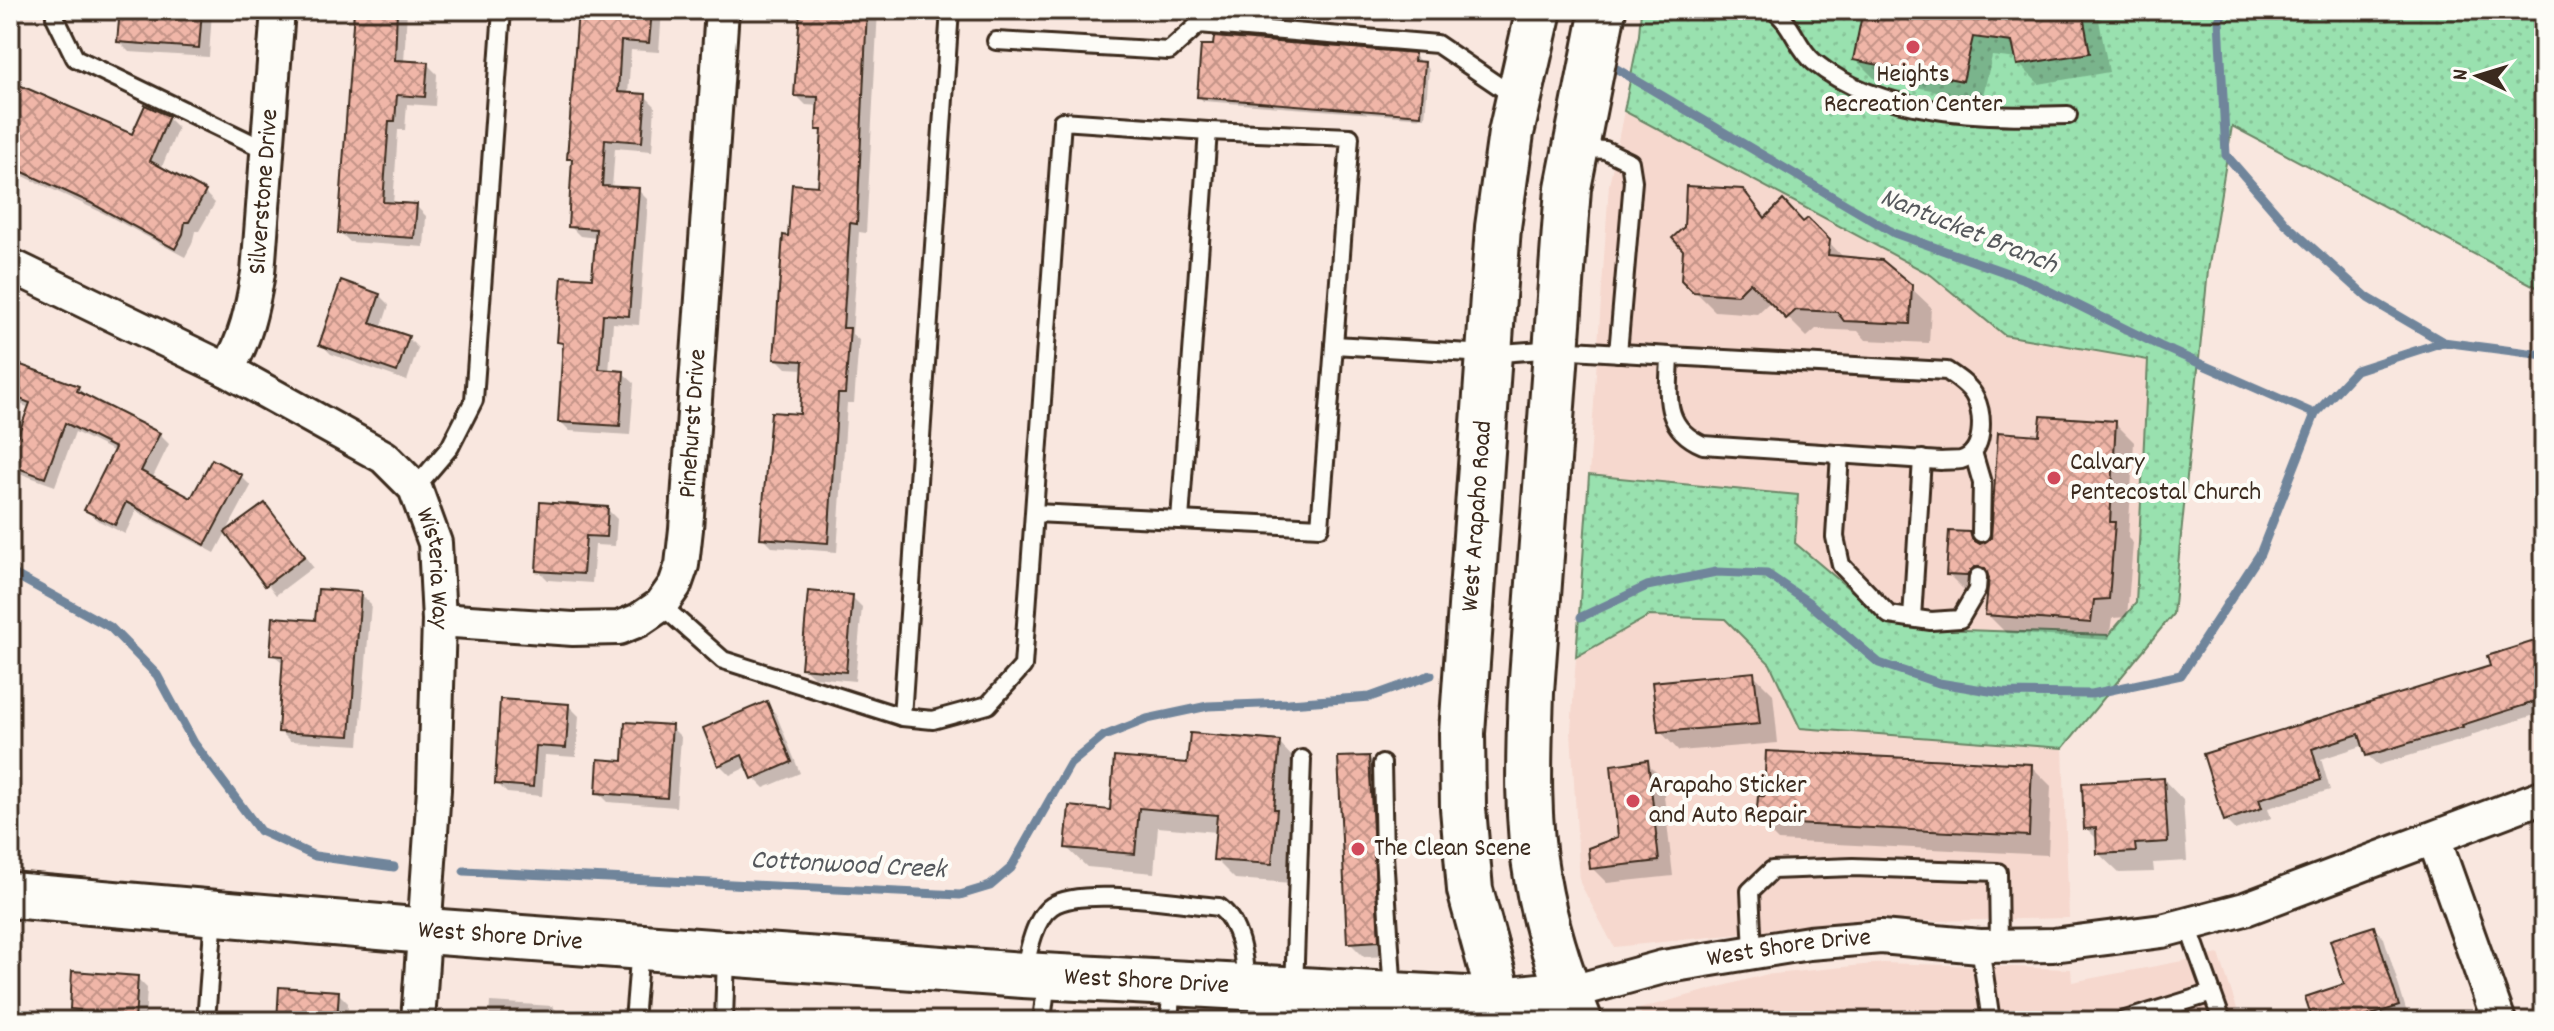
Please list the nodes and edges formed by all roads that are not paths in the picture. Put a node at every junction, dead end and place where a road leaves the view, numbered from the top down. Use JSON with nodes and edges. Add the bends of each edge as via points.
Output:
{"nodes":[{"id":1,"x":55,"y":10,"type":"edge"},
{"id":2,"x":278,"y":10,"type":"edge"},
{"id":3,"x":502,"y":10,"type":"edge"},
{"id":4,"x":722,"y":10,"type":"edge"},
{"id":5,"x":950,"y":10,"type":"edge"},
{"id":6,"x":1539,"y":10,"type":"edge"},
{"id":7,"x":1603,"y":10,"type":"edge"},
{"id":8,"x":1773,"y":10,"type":"edge"},
{"id":9,"x":996,"y":41,"type":"dead end"},
{"id":10,"x":1519,"y":100,"type":"junction"},
{"id":11,"x":2068,"y":115,"type":"dead end"},
{"id":12,"x":1208,"y":131,"type":"junction"},
{"id":13,"x":1575,"y":148,"type":"junction"},
{"id":14,"x":268,"y":151,"type":"junction"},
{"id":15,"x":10,"y":265,"type":"edge"},
{"id":16,"x":1334,"y":345,"type":"junction"},
{"id":17,"x":1556,"y":349,"type":"junction"},
{"id":18,"x":1618,"y":353,"type":"junction"},
{"id":19,"x":1487,"y":354,"type":"junction"},
{"id":20,"x":1670,"y":356,"type":"junction"},
{"id":21,"x":227,"y":370,"type":"junction"},
{"id":22,"x":1973,"y":452,"type":"junction"},
{"id":23,"x":1840,"y":454,"type":"junction"},
{"id":24,"x":1922,"y":459,"type":"junction"},
{"id":25,"x":415,"y":488,"type":"junction"},
{"id":26,"x":1035,"y":513,"type":"junction"},
{"id":27,"x":1180,"y":520,"type":"junction"},
{"id":28,"x":1981,"y":533,"type":"dead end"},
{"id":29,"x":1978,"y":577,"type":"dead end"},
{"id":30,"x":661,"y":605,"type":"junction"},
{"id":31,"x":1912,"y":618,"type":"junction"},
{"id":32,"x":439,"y":620,"type":"junction"},
{"id":33,"x":902,"y":717,"type":"junction"},
{"id":34,"x":1302,"y":759,"type":"dead end"},
{"id":35,"x":1382,"y":764,"type":"dead end"},
{"id":36,"x":2544,"y":796,"type":"edge"},
{"id":37,"x":2434,"y":839,"type":"junction"},
{"id":38,"x":10,"y":895,"type":"edge"},
{"id":39,"x":10,"y":907,"type":"edge"},
{"id":40,"x":214,"y":911,"type":"junction"},
{"id":41,"x":2188,"y":926,"type":"junction"},
{"id":42,"x":426,"y":931,"type":"junction"},
{"id":43,"x":1990,"y":946,"type":"junction"},
{"id":44,"x":640,"y":947,"type":"junction"},
{"id":45,"x":1753,"y":951,"type":"junction"},
{"id":46,"x":726,"y":953,"type":"junction"},
{"id":47,"x":1035,"y":975,"type":"junction"},
{"id":48,"x":2212,"y":993,"type":"junction"},
{"id":49,"x":1393,"y":996,"type":"junction"},
{"id":50,"x":1272,"y":998,"type":"edge"},
{"id":51,"x":1170,"y":1003,"type":"edge"},
{"id":52,"x":1574,"y":1007,"type":"edge"},
{"id":53,"x":1505,"y":1011,"type":"edge"},
{"id":54,"x":206,"y":1021,"type":"edge"},
{"id":55,"x":418,"y":1021,"type":"edge"},
{"id":56,"x":634,"y":1021,"type":"edge"},
{"id":57,"x":724,"y":1021,"type":"edge"},
{"id":58,"x":1042,"y":1021,"type":"edge"},
{"id":59,"x":1991,"y":1021,"type":"edge"},
{"id":60,"x":2122,"y":1021,"type":"edge"},
{"id":61,"x":2222,"y":1021,"type":"edge"},
{"id":62,"x":2499,"y":1021,"type":"edge"}],
"edges":[{"from":1,"to":14,"type":"lane","via":[[75,58]]},
{"from":2,"to":14,"type":"street","name":"Silverstone Drive"},
{"from":3,"to":25,"type":"lane","via":[[474,400],[450,447]]},
{"from":4,"to":30,"type":"street","name":"Pinehurst Drive","via":[[686,529],[682,565]]},
{"from":5,"to":33,"type":"lane"},
{"from":6,"to":10,"type":"main road","name":"West Arapaho Road"},
{"from":7,"to":13,"type":"main road"},
{"from":8,"to":11,"type":"lane","via":[[1812,60],[1851,88],[1946,110],[2011,117]]},
{"from":9,"to":10,"type":"lane","via":[[1169,51],[1199,24],[1437,44]]},
{"from":10,"to":19,"type":"main road","name":"West Arapaho Road","via":[[1504,174]]},
{"from":12,"to":16,"type":"lane","via":[[1350,137]]},
{"from":12,"to":26,"type":"lane","via":[[1062,121]]},
{"from":12,"to":27,"type":"lane"},
{"from":13,"to":17,"type":"main road"},
{"from":13,"to":18,"type":"lane","via":[[1605,150],[1630,162],[1633,181]]},
{"from":14,"to":21,"type":"street","name":"Silverstone Drive","via":[[252,310],[242,346]]},
{"from":15,"to":21,"type":"street","name":"Wisteria Way"},
{"from":16,"to":19,"type":"lane"},
{"from":16,"to":27,"type":"lane","via":[[1320,527]]},
{"from":17,"to":18,"type":"lane"},
{"from":17,"to":19,"type":"lane"},
{"from":17,"to":52,"type":"main road","via":[[1528,774],[1536,875]]},
{"from":18,"to":20,"type":"lane"},
{"from":19,"to":53,"type":"main road","name":"West Arapaho Road","via":[[1462,733],[1463,808],[1470,890]]},
{"from":20,"to":22,"type":"lane","via":[[1947,371],[1975,397],[1981,423]]},
{"from":20,"to":23,"type":"lane","via":[[1672,417],[1686,438],[1703,445]]},
{"from":21,"to":25,"type":"street","name":"Wisteria Way","via":[[384,457]]},
{"from":22,"to":24,"type":"lane","via":[[1962,460]]},
{"from":22,"to":28,"type":"lane","via":[[1982,483]]},
{"from":23,"to":24,"type":"lane"},
{"from":23,"to":31,"type":"lane","via":[[1835,537],[1841,565],[1889,615]]},
{"from":24,"to":31,"type":"lane"},
{"from":25,"to":32,"type":"street","name":"Wisteria Way","via":[[435,543]]},
{"from":26,"to":27,"type":"lane"},
{"from":26,"to":33,"type":"lane","via":[[1023,666],[988,705],[933,720]]},
{"from":29,"to":31,"type":"lane","via":[[1977,590],[1960,619]]},
{"from":30,"to":32,"type":"street","via":[[619,628]]},
{"from":30,"to":33,"type":"lane","via":[[723,660]]},
{"from":32,"to":42,"type":"street","name":"Wisteria Way"},
{"from":34,"to":50,"type":"lane"},
{"from":35,"to":49,"type":"lane"},
{"from":36,"to":37,"type":"street","name":"West Shore Drive"},
{"from":37,"to":41,"type":"street","name":"West Shore Drive"},
{"from":37,"to":62,"type":"street"},
{"from":38,"to":39,"type":"street"},
{"from":38,"to":40,"type":"main road","name":"West Shore Drive"},
{"from":40,"to":42,"type":"main road","name":"West Shore Drive"},
{"from":40,"to":54,"type":"lane"},
{"from":41,"to":43,"type":"street","name":"West Shore Drive","via":[[2053,945]]},
{"from":41,"to":48,"type":"lane"},
{"from":42,"to":44,"type":"main road","name":"West Shore Drive"},
{"from":42,"to":55,"type":"street","name":"Wisteria Way"},
{"from":43,"to":45,"type":"street","name":"West Shore Drive","via":[[1881,937]]},
{"from":43,"to":45,"type":"lane","via":[[1998,872],[1853,867],[1772,870],[1750,891]]},
{"from":43,"to":59,"type":"lane"},
{"from":44,"to":46,"type":"main road","name":"West Shore Drive"},
{"from":44,"to":56,"type":"lane"},
{"from":45,"to":52,"type":"street","name":"West Shore Drive","via":[[1663,967]]},
{"from":46,"to":47,"type":"main road","name":"West Shore Drive"},
{"from":46,"to":57,"type":"lane"},
{"from":47,"to":50,"type":"lane","via":[[1033,934],[1051,907],[1070,899],[1094,896],[1219,907],[1232,917],[1245,969]]},
{"from":47,"to":51,"type":"main road","name":"West Shore Drive"},
{"from":47,"to":58,"type":"lane"},
{"from":48,"to":60,"type":"lane"},
{"from":48,"to":61,"type":"lane"},
{"from":49,"to":50,"type":"main road","name":"West Shore Drive"},
{"from":49,"to":53,"type":"main road","name":"West Shore Drive"},
{"from":50,"to":51,"type":"main road","name":"West Shore Drive"},
{"from":52,"to":53,"type":"main road","name":"West Shore Drive"}]}
